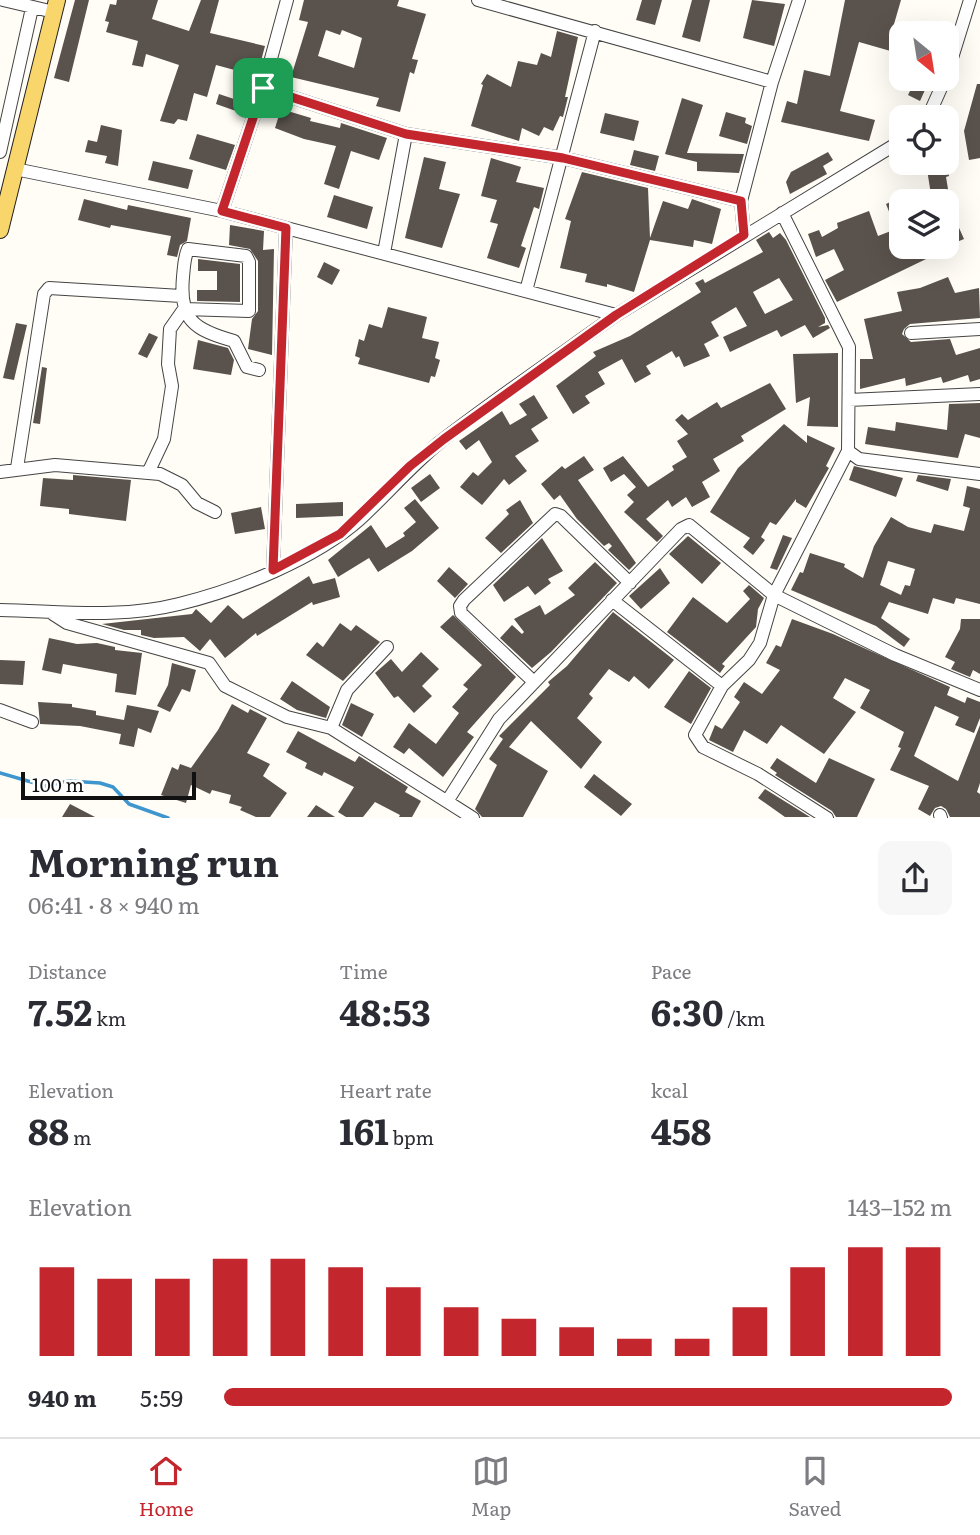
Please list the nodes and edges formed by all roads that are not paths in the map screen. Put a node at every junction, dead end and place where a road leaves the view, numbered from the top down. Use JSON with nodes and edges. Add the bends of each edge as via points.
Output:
{"nodes":[{"id":1,"x":3,"y":0,"type":"edge"},
{"id":2,"x":287,"y":0,"type":"edge"},
{"id":3,"x":478,"y":0,"type":"edge"},
{"id":4,"x":799,"y":0,"type":"edge"},
{"id":5,"x":970,"y":0,"type":"edge"},
{"id":6,"x":56,"y":6,"type":"edge"},
{"id":7,"x":32,"y":8,"type":"junction"},
{"id":8,"x":595,"y":31,"type":"junction"},
{"id":9,"x":959,"y":35,"type":"edge"},
{"id":10,"x":772,"y":82,"type":"junction"},
{"id":11,"x":263,"y":88,"type":"junction"},
{"id":12,"x":406,"y":134,"type":"junction"},
{"id":13,"x":889,"y":148,"type":"edge"},
{"id":14,"x":0,"y":152,"type":"edge"},
{"id":15,"x":563,"y":158,"type":"junction"},
{"id":16,"x":15,"y":169,"type":"junction"},
{"id":17,"x":741,"y":201,"type":"junction"},
{"id":18,"x":222,"y":211,"type":"junction"},
{"id":19,"x":782,"y":213,"type":"junction"},
{"id":20,"x":286,"y":228,"type":"junction"},
{"id":21,"x":0,"y":230,"type":"edge"},
{"id":22,"x":744,"y":235,"type":"junction"},
{"id":23,"x":384,"y":253,"type":"junction"},
{"id":24,"x":526,"y":291,"type":"junction"},
{"id":25,"x":183,"y":302,"type":"junction"},
{"id":26,"x":616,"y":315,"type":"junction"},
{"id":27,"x":980,"y":329,"type":"edge"},
{"id":28,"x":911,"y":333,"type":"dead end"},
{"id":29,"x":259,"y":370,"type":"dead end"},
{"id":30,"x":980,"y":394,"type":"edge"},
{"id":31,"x":849,"y":400,"type":"junction"},
{"id":32,"x":848,"y":451,"type":"junction"},
{"id":33,"x":16,"y":468,"type":"junction"},
{"id":34,"x":0,"y":472,"type":"edge"},
{"id":35,"x":148,"y":473,"type":"junction"},
{"id":36,"x":980,"y":474,"type":"edge"},
{"id":37,"x":215,"y":512,"type":"dead end"},
{"id":38,"x":273,"y":570,"type":"junction"},
{"id":39,"x":630,"y":583,"type":"junction"},
{"id":40,"x":774,"y":596,"type":"junction"},
{"id":41,"x":612,"y":600,"type":"junction"},
{"id":42,"x":0,"y":610,"type":"edge"},
{"id":43,"x":47,"y":610,"type":"junction"},
{"id":44,"x":387,"y":647,"type":"dead end"},
{"id":45,"x":534,"y":682,"type":"junction"},
{"id":46,"x":722,"y":686,"type":"junction"},
{"id":47,"x":980,"y":690,"type":"edge"},
{"id":48,"x":0,"y":710,"type":"edge"},
{"id":49,"x":32,"y":722,"type":"dead end"},
{"id":50,"x":331,"y":729,"type":"junction"},
{"id":51,"x":448,"y":800,"type":"junction"},
{"id":52,"x":473,"y":817,"type":"edge"},
{"id":53,"x":825,"y":817,"type":"edge"}],
"edges":[{"from":1,"to":7,"type":"street"},
{"from":2,"to":11,"type":"street"},
{"from":3,"to":8,"type":"street"},
{"from":4,"to":10,"type":"street"},
{"from":5,"to":9,"type":"street"},
{"from":6,"to":7,"type":"street"},
{"from":6,"to":16,"type":"main road"},
{"from":7,"to":14,"type":"street"},
{"from":8,"to":10,"type":"street"},
{"from":8,"to":15,"type":"street"},
{"from":10,"to":17,"type":"street"},
{"from":11,"to":12,"type":"street"},
{"from":11,"to":18,"type":"street"},
{"from":12,"to":15,"type":"street"},
{"from":12,"to":23,"type":"street"},
{"from":13,"to":19,"type":"street"},
{"from":15,"to":17,"type":"street"},
{"from":15,"to":24,"type":"street"},
{"from":16,"to":18,"type":"street"},
{"from":16,"to":21,"type":"main road"},
{"from":17,"to":22,"type":"street"},
{"from":18,"to":20,"type":"street"},
{"from":19,"to":22,"type":"street"},
{"from":19,"to":31,"type":"street","via":[[849,347]]},
{"from":20,"to":23,"type":"street"},
{"from":20,"to":38,"type":"street"},
{"from":22,"to":26,"type":"street"},
{"from":23,"to":24,"type":"street"},
{"from":24,"to":26,"type":"street"},
{"from":25,"to":25,"type":"street","via":[[188,249],[246,256],[249,311]]},
{"from":25,"to":29,"type":"street","via":[[193,323],[234,341],[247,367]]},
{"from":25,"to":33,"type":"street","via":[[49,288],[44,294]]},
{"from":25,"to":35,"type":"street","via":[[170,329],[172,386],[164,439]]},
{"from":26,"to":38,"type":"street","via":[[444,439],[340,534]]},
{"from":27,"to":28,"type":"street"},
{"from":30,"to":31,"type":"street"},
{"from":31,"to":32,"type":"street"},
{"from":32,"to":36,"type":"street","via":[[859,459]]},
{"from":32,"to":40,"type":"street"},
{"from":33,"to":34,"type":"street"},
{"from":33,"to":35,"type":"street","via":[[55,465]]},
{"from":35,"to":37,"type":"street","via":[[174,480],[197,503]]},
{"from":38,"to":43,"type":"street","via":[[177,605],[96,614]]},
{"from":39,"to":40,"type":"street","via":[[689,525]]},
{"from":39,"to":41,"type":"street"},
{"from":39,"to":45,"type":"street","via":[[555,514],[464,600],[461,613]]},
{"from":40,"to":46,"type":"street","via":[[760,643]]},
{"from":40,"to":47,"type":"street"},
{"from":41,"to":45,"type":"street"},
{"from":41,"to":46,"type":"street"},
{"from":42,"to":43,"type":"street"},
{"from":43,"to":50,"type":"street","via":[[67,624],[209,663],[225,686],[287,717]]},
{"from":44,"to":50,"type":"street","via":[[347,690]]},
{"from":45,"to":51,"type":"street","via":[[499,719]]},
{"from":46,"to":53,"type":"street","via":[[695,735],[697,742]]},
{"from":48,"to":49,"type":"street"},
{"from":50,"to":51,"type":"street"},
{"from":51,"to":52,"type":"street"}]}
